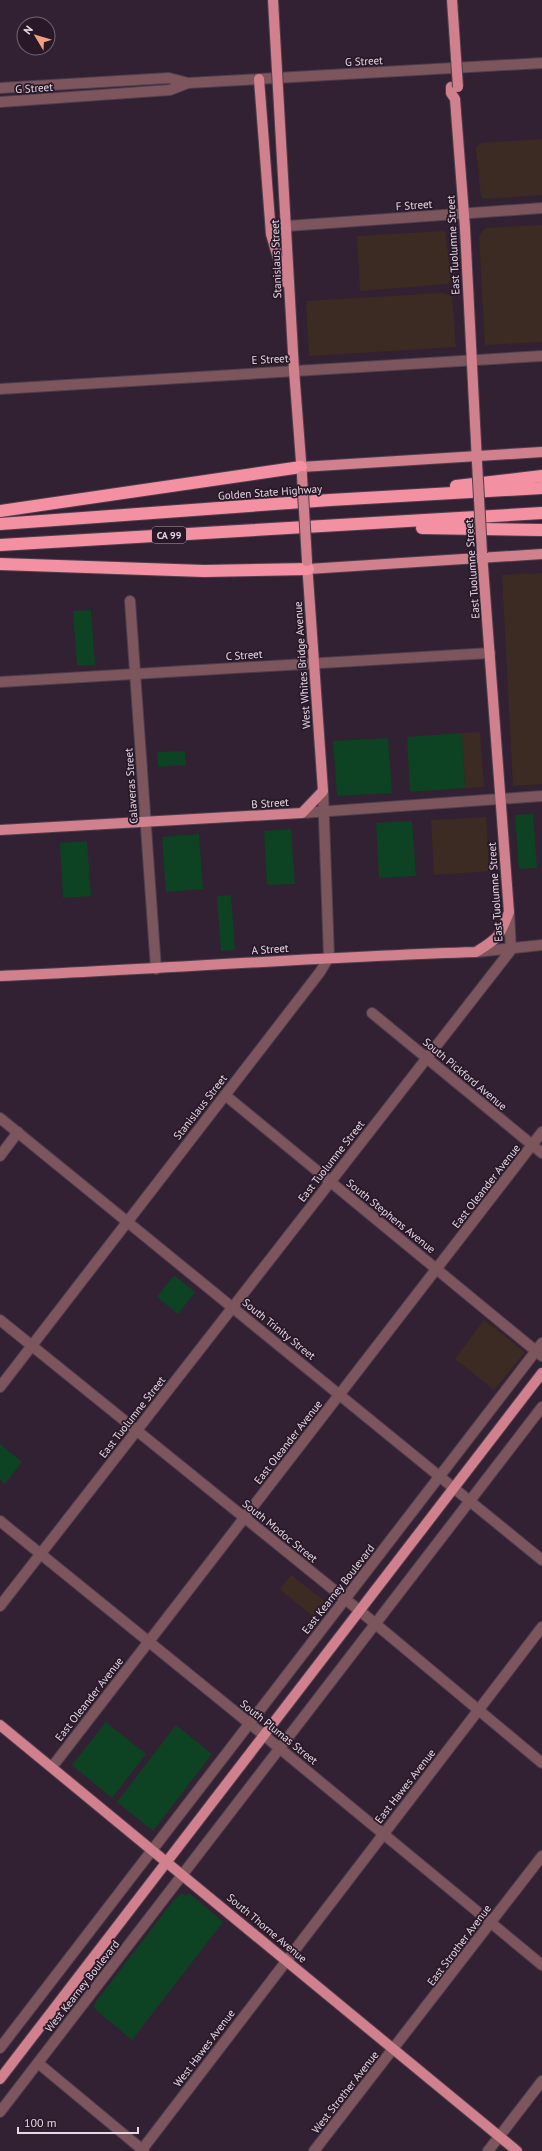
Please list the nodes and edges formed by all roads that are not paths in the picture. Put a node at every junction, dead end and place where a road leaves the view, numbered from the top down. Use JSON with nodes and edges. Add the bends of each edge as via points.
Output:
{"nodes":[{"id":1,"x":273,"y":0,"type":"edge"},
{"id":2,"x":446,"y":0,"type":"edge"},
{"id":3,"x":452,"y":0,"type":"edge"},
{"id":4,"x":542,"y":63,"type":"edge"},
{"id":5,"x":259,"y":79,"type":"junction"},
{"id":6,"x":188,"y":83,"type":"junction"},
{"id":7,"x":454,"y":87,"type":"junction"},
{"id":8,"x":0,"y":88,"type":"edge"},
{"id":9,"x":0,"y":102,"type":"edge"},
{"id":10,"x":542,"y":208,"type":"edge"},
{"id":11,"x":463,"y":214,"type":"junction"},
{"id":12,"x":287,"y":226,"type":"junction"},
{"id":13,"x":289,"y":299,"type":"junction"},
{"id":14,"x":542,"y":356,"type":"edge"},
{"id":15,"x":471,"y":361,"type":"junction"},
{"id":16,"x":294,"y":370,"type":"junction"},
{"id":17,"x":0,"y":388,"type":"edge"},
{"id":18,"x":542,"y":452,"type":"edge"},
{"id":19,"x":477,"y":459,"type":"junction"},
{"id":20,"x":302,"y":472,"type":"junction"},
{"id":21,"x":542,"y":476,"type":"edge"},
{"id":22,"x":542,"y":488,"type":"edge"},
{"id":23,"x":330,"y":500,"type":"junction"},
{"id":24,"x":0,"y":511,"type":"edge"},
{"id":25,"x":542,"y":513,"type":"edge"},
{"id":26,"x":305,"y":517,"type":"joint"},
{"id":27,"x":0,"y":524,"type":"edge"},
{"id":28,"x":338,"y":526,"type":"junction"},
{"id":29,"x":542,"y":530,"type":"edge"},
{"id":30,"x":0,"y":545,"type":"edge"},
{"id":31,"x":542,"y":554,"type":"edge"},
{"id":32,"x":482,"y":555,"type":"junction"},
{"id":33,"x":0,"y":564,"type":"edge"},
{"id":34,"x":308,"y":565,"type":"junction"},
{"id":35,"x":130,"y":601,"type":"dead end"},
{"id":36,"x":490,"y":653,"type":"junction"},
{"id":37,"x":313,"y":663,"type":"junction"},
{"id":38,"x":135,"y":674,"type":"junction"},
{"id":39,"x":0,"y":682,"type":"edge"},
{"id":40,"x":323,"y":791,"type":"junction"},
{"id":41,"x":542,"y":796,"type":"edge"},
{"id":42,"x":499,"y":799,"type":"junction"},
{"id":43,"x":323,"y":811,"type":"junction"},
{"id":44,"x":302,"y":813,"type":"junction"},
{"id":45,"x":146,"y":823,"type":"junction"},
{"id":46,"x":0,"y":830,"type":"edge"},
{"id":47,"x":509,"y":912,"type":"junction"},
{"id":48,"x":538,"y":946,"type":"edge"},
{"id":49,"x":511,"y":950,"type":"junction"},
{"id":50,"x":476,"y":952,"type":"junction"},
{"id":51,"x":542,"y":953,"type":"edge"},
{"id":52,"x":329,"y":957,"type":"junction"},
{"id":53,"x":156,"y":969,"type":"junction"},
{"id":54,"x":0,"y":976,"type":"edge"},
{"id":55,"x":372,"y":1013,"type":"dead end"},
{"id":56,"x":427,"y":1058,"type":"junction"},
{"id":57,"x":225,"y":1095,"type":"junction"},
{"id":58,"x":0,"y":1118,"type":"edge"},
{"id":59,"x":18,"y":1132,"type":"junction"},
{"id":60,"x":542,"y":1132,"type":"edge"},
{"id":61,"x":532,"y":1145,"type":"junction"},
{"id":62,"x":542,"y":1153,"type":"edge"},
{"id":63,"x":0,"y":1156,"type":"edge"},
{"id":64,"x":330,"y":1182,"type":"junction"},
{"id":65,"x":128,"y":1221,"type":"junction"},
{"id":66,"x":437,"y":1269,"type":"junction"},
{"id":67,"x":233,"y":1307,"type":"junction"},
{"id":68,"x":0,"y":1320,"type":"edge"},
{"id":69,"x":32,"y":1346,"type":"junction"},
{"id":70,"x":540,"y":1350,"type":"edge"},
{"id":71,"x":542,"y":1373,"type":"edge"},
{"id":72,"x":0,"y":1387,"type":"edge"},
{"id":73,"x":340,"y":1394,"type":"junction"},
{"id":74,"x":542,"y":1407,"type":"edge"},
{"id":75,"x":137,"y":1430,"type":"junction"},
{"id":76,"x":440,"y":1476,"type":"junction"},
{"id":77,"x":455,"y":1488,"type":"junction"},
{"id":78,"x":470,"y":1501,"type":"junction"},
{"id":79,"x":245,"y":1518,"type":"junction"},
{"id":80,"x":0,"y":1521,"type":"edge"},
{"id":81,"x":41,"y":1554,"type":"junction"},
{"id":82,"x":542,"y":1560,"type":"edge"},
{"id":83,"x":345,"y":1599,"type":"junction"},
{"id":84,"x":0,"y":1606,"type":"edge"},
{"id":85,"x":360,"y":1610,"type":"junction"},
{"id":86,"x":376,"y":1624,"type":"junction"},
{"id":87,"x":542,"y":1627,"type":"edge"},
{"id":88,"x":149,"y":1642,"type":"junction"},
{"id":89,"x":478,"y":1710,"type":"junction"},
{"id":90,"x":249,"y":1723,"type":"junction"},
{"id":91,"x":0,"y":1724,"type":"edge"},
{"id":92,"x":264,"y":1735,"type":"junction"},
{"id":93,"x":280,"y":1748,"type":"junction"},
{"id":94,"x":542,"y":1763,"type":"edge"},
{"id":95,"x":52,"y":1767,"type":"junction"},
{"id":96,"x":383,"y":1834,"type":"junction"},
{"id":97,"x":153,"y":1849,"type":"junction"},
{"id":98,"x":542,"y":1856,"type":"edge"},
{"id":99,"x":168,"y":1861,"type":"junction"},
{"id":100,"x":184,"y":1874,"type":"junction"},
{"id":101,"x":491,"y":1922,"type":"junction"},
{"id":102,"x":286,"y":1959,"type":"junction"},
{"id":103,"x":542,"y":1965,"type":"edge"},
{"id":104,"x":0,"y":2048,"type":"edge"},
{"id":105,"x":394,"y":2049,"type":"junction"},
{"id":106,"x":38,"y":2063,"type":"junction"},
{"id":107,"x":0,"y":2079,"type":"edge"},
{"id":108,"x":542,"y":2081,"type":"edge"},
{"id":109,"x":0,"y":2112,"type":"edge"},
{"id":110,"x":499,"y":2136,"type":"junction"},
{"id":111,"x":142,"y":2150,"type":"edge"},
{"id":112,"x":314,"y":2151,"type":"edge"},
{"id":113,"x":488,"y":2151,"type":"edge"},
{"id":114,"x":517,"y":2151,"type":"edge"}],
"edges":[{"from":1,"to":12,"type":"main road","name":"Stanislaus Street","bridge":true},
{"from":2,"to":7,"type":"main road","name":"East Tuolumne Street"},
{"from":3,"to":7,"type":"main road","name":"East Tuolumne Street","bridge":true},
{"from":4,"to":5,"type":"street","name":"G Street"},
{"from":5,"to":6,"type":"street","name":"G Street"},
{"from":5,"to":13,"type":"main road","via":[[271,234]]},
{"from":6,"to":8,"type":"street","name":"G Street","via":[[169,78]]},
{"from":6,"to":9,"type":"street","name":"G Street","via":[[170,90]]},
{"from":7,"to":11,"type":"main road","name":"East Tuolumne Street","via":[[458,94],[455,99]]},
{"from":10,"to":11,"type":"street","name":"F Street"},
{"from":11,"to":12,"type":"street","name":"F Street"},
{"from":11,"to":15,"type":"main road","name":"East Tuolumne Street"},
{"from":12,"to":13,"type":"main road","name":"Stanislaus Street"},
{"from":13,"to":16,"type":"main road","name":"Stanislaus Street"},
{"from":14,"to":15,"type":"street","name":"E Street"},
{"from":15,"to":16,"type":"street","name":"E Street"},
{"from":15,"to":19,"type":"main road","name":"East Tuolumne Street"},
{"from":16,"to":17,"type":"street","name":"E Street"},
{"from":16,"to":20,"type":"main road","name":"Stanislaus Street"},
{"from":18,"to":19,"type":"main road"},
{"from":19,"to":20,"type":"main road"},
{"from":19,"to":32,"type":"main road","name":"East Tuolumne Street","bridge":true},
{"from":20,"to":24,"type":"highway"},
{"from":20,"to":26,"type":"main road","name":"Stanislaus Street","bridge":true},
{"from":21,"to":23,"type":"highway"},
{"from":22,"to":23,"type":"highway","name":"Golden State Highway","number":"CA 99"},
{"from":23,"to":27,"type":"highway","name":"Golden State Highway","number":"CA 99"},
{"from":25,"to":28,"type":"highway","number":"CA 99"},
{"from":26,"to":34,"type":"main road","name":"West Whites Bridge Avenue","bridge":true},
{"from":28,"to":29,"type":"highway"},
{"from":28,"to":30,"type":"highway","number":"CA 99"},
{"from":31,"to":32,"type":"main road"},
{"from":32,"to":34,"type":"main road"},
{"from":32,"to":36,"type":"main road","name":"East Tuolumne Street"},
{"from":33,"to":34,"type":"highway","via":[[196,571]]},
{"from":34,"to":37,"type":"main road","name":"West Whites Bridge Avenue"},
{"from":35,"to":38,"type":"street","name":"Calaveras Street"},
{"from":36,"to":37,"type":"street","name":"C Street"},
{"from":36,"to":42,"type":"main road","name":"East Tuolumne Street"},
{"from":37,"to":38,"type":"street","name":"C Street"},
{"from":37,"to":40,"type":"main road","name":"West Whites Bridge Avenue"},
{"from":38,"to":39,"type":"street","name":"C Street"},
{"from":38,"to":45,"type":"street","name":"Calaveras Street"},
{"from":40,"to":43,"type":"street","name":"West Whites Bridge Avenue"},
{"from":40,"to":44,"type":"main road"},
{"from":41,"to":42,"type":"street","name":"B Street"},
{"from":42,"to":43,"type":"street","name":"B Street"},
{"from":42,"to":47,"type":"main road","name":"East Tuolumne Street"},
{"from":43,"to":44,"type":"street","name":"B Street"},
{"from":43,"to":52,"type":"street"},
{"from":44,"to":45,"type":"main road","name":"B Street"},
{"from":45,"to":46,"type":"main road","name":"B Street"},
{"from":45,"to":53,"type":"street","name":"Calaveras Street"},
{"from":47,"to":49,"type":"street","name":"East Tuolumne Street"},
{"from":47,"to":50,"type":"main road","via":[[501,934],[495,941]]},
{"from":48,"to":49,"type":"street","name":"A Street"},
{"from":48,"to":51,"type":"street"},
{"from":49,"to":50,"type":"street","name":"A Street"},
{"from":49,"to":56,"type":"street","name":"East Tuolumne Street"},
{"from":50,"to":52,"type":"main road","name":"A Street"},
{"from":52,"to":53,"type":"main road","name":"A Street"},
{"from":52,"to":57,"type":"street","name":"Stanislaus Street"},
{"from":53,"to":54,"type":"main road","name":"A Street"},
{"from":55,"to":56,"type":"street","name":"South Pickford Avenue"},
{"from":56,"to":61,"type":"street","name":"South Pickford Avenue"},
{"from":56,"to":64,"type":"street","name":"East Tuolumne Street"},
{"from":57,"to":64,"type":"street","name":"South Stephens Avenue"},
{"from":57,"to":65,"type":"street","name":"Stanislaus Street"},
{"from":58,"to":59,"type":"street","name":"South Trinity Street"},
{"from":59,"to":63,"type":"street"},
{"from":59,"to":65,"type":"street","name":"South Trinity Street"},
{"from":60,"to":61,"type":"street","name":"East Oleander Avenue"},
{"from":61,"to":62,"type":"street","name":"South Pickford Avenue"},
{"from":61,"to":66,"type":"street","name":"East Oleander Avenue"},
{"from":64,"to":66,"type":"street","name":"South Stephens Avenue"},
{"from":64,"to":67,"type":"street","name":"East Tuolumne Street"},
{"from":65,"to":67,"type":"street","name":"South Trinity Street"},
{"from":65,"to":69,"type":"street","name":"Stanislaus Street"},
{"from":66,"to":70,"type":"street","name":"South Stephens Avenue"},
{"from":66,"to":73,"type":"street","name":"East Oleander Avenue"},
{"from":67,"to":73,"type":"street","name":"South Trinity Street"},
{"from":67,"to":75,"type":"street","name":"East Tuolumne Street"},
{"from":68,"to":69,"type":"street","name":"South Modoc Street"},
{"from":69,"to":72,"type":"street","name":"Stanislaus Street"},
{"from":69,"to":75,"type":"street","name":"South Modoc Street"},
{"from":70,"to":76,"type":"street","name":"East Kearney Boulevard"},
{"from":71,"to":77,"type":"main road"},
{"from":73,"to":76,"type":"street","name":"South Trinity Street"},
{"from":73,"to":79,"type":"street","name":"East Oleander Avenue"},
{"from":74,"to":78,"type":"street"},
{"from":75,"to":79,"type":"street","name":"South Modoc Street"},
{"from":75,"to":81,"type":"street","name":"East Tuolumne Street"},
{"from":76,"to":77,"type":"street","name":"South Trinity Street"},
{"from":76,"to":83,"type":"street","name":"East Kearney Boulevard"},
{"from":77,"to":78,"type":"street","name":"South Trinity Street"},
{"from":77,"to":85,"type":"main road"},
{"from":78,"to":82,"type":"street","name":"South Trinity Street"},
{"from":78,"to":86,"type":"street"},
{"from":79,"to":83,"type":"street","name":"South Modoc Street"},
{"from":79,"to":88,"type":"street","name":"East Oleander Avenue"},
{"from":80,"to":81,"type":"street","name":"South Plumas Street"},
{"from":81,"to":84,"type":"street","name":"East Tuolumne Street"},
{"from":81,"to":88,"type":"street","name":"South Plumas Street"},
{"from":83,"to":85,"type":"street","name":"South Modoc Street"},
{"from":83,"to":90,"type":"street","name":"East Kearney Boulevard"},
{"from":85,"to":86,"type":"street","name":"South Modoc Street"},
{"from":85,"to":92,"type":"main road"},
{"from":86,"to":89,"type":"street","name":"South Modoc Street"},
{"from":86,"to":93,"type":"street"},
{"from":87,"to":89,"type":"street","name":"East Hawes Avenue"},
{"from":88,"to":90,"type":"street","name":"South Plumas Street"},
{"from":88,"to":95,"type":"street","name":"East Oleander Avenue"},
{"from":89,"to":94,"type":"street","name":"South Modoc Street"},
{"from":89,"to":96,"type":"street","name":"East Hawes Avenue"},
{"from":90,"to":92,"type":"street","name":"South Plumas Street"},
{"from":90,"to":97,"type":"street","name":"East Kearney Boulevard"},
{"from":91,"to":95,"type":"main road","name":"South Thorne Avenue"},
{"from":92,"to":93,"type":"street","name":"South Plumas Street"},
{"from":92,"to":99,"type":"main road"},
{"from":93,"to":96,"type":"street","name":"South Plumas Street"},
{"from":93,"to":100,"type":"street"},
{"from":95,"to":97,"type":"main road","name":"South Thorne Avenue"},
{"from":96,"to":101,"type":"street","name":"South Plumas Street"},
{"from":96,"to":102,"type":"street","name":"East Hawes Avenue"},
{"from":97,"to":99,"type":"main road","name":"South Thorne Avenue"},
{"from":97,"to":104,"type":"street"},
{"from":98,"to":101,"type":"street","name":"East Strother Avenue"},
{"from":99,"to":100,"type":"main road","name":"South Thorne Avenue"},
{"from":99,"to":107,"type":"main road","name":"West Kearney Boulevard"},
{"from":100,"to":102,"type":"main road","name":"South Thorne Avenue"},
{"from":100,"to":106,"type":"street","name":"West Kearney Boulevard"},
{"from":101,"to":103,"type":"street","name":"South Plumas Street"},
{"from":101,"to":105,"type":"street","name":"East Strother Avenue"},
{"from":102,"to":105,"type":"main road","name":"South Thorne Avenue"},
{"from":102,"to":111,"type":"street","name":"West Hawes Avenue"},
{"from":105,"to":110,"type":"main road","name":"South Thorne Avenue"},
{"from":105,"to":112,"type":"street","name":"West Strother Avenue"},
{"from":106,"to":109,"type":"street","name":"West Kearney Boulevard"},
{"from":106,"to":111,"type":"street"},
{"from":108,"to":110,"type":"street"},
{"from":110,"to":113,"type":"street"},
{"from":110,"to":114,"type":"main road","name":"South Thorne Avenue"}]}
